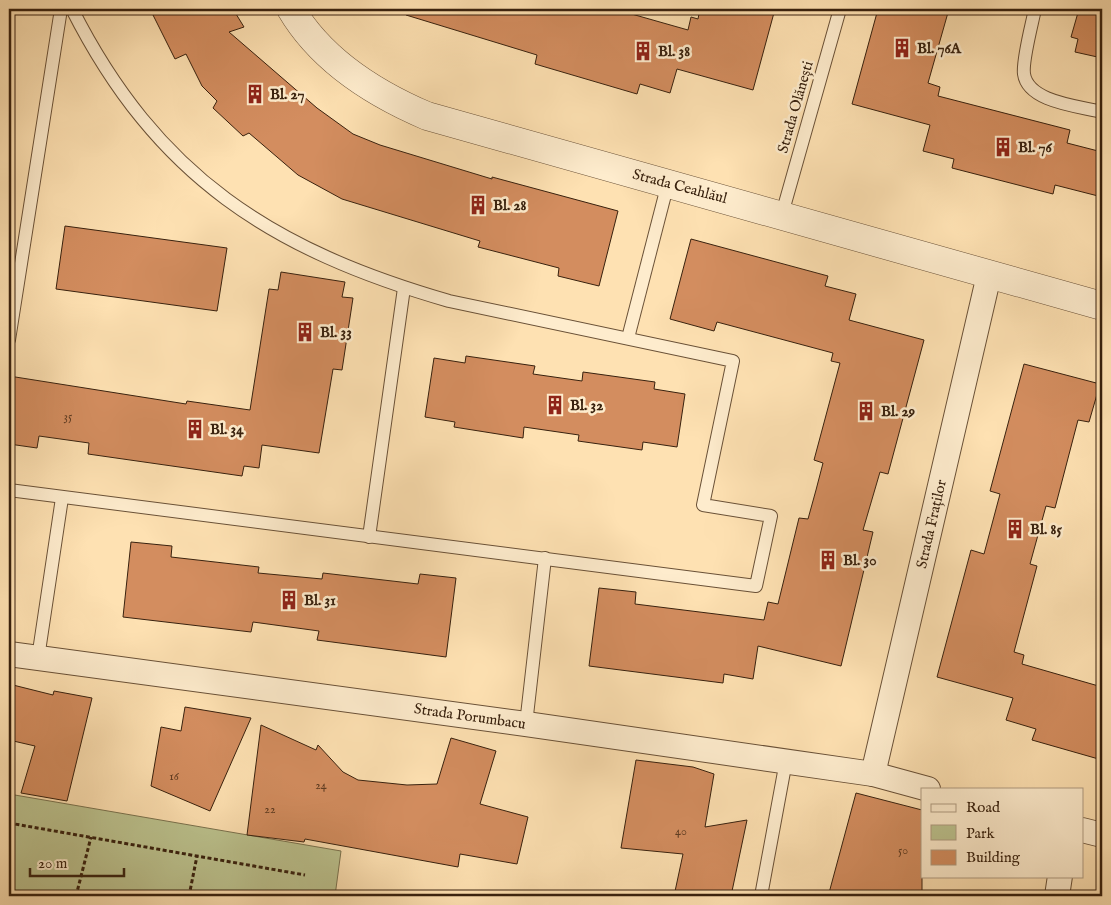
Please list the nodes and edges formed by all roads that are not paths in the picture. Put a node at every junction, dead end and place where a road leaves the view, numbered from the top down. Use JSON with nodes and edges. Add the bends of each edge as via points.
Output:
{"nodes":[{"id":1,"x":61,"y":9,"type":"edge"},
{"id":2,"x":72,"y":9,"type":"edge"},
{"id":3,"x":291,"y":9,"type":"edge"},
{"id":4,"x":840,"y":9,"type":"edge"},
{"id":5,"x":1035,"y":9,"type":"edge"},
{"id":6,"x":1102,"y":112,"type":"edge"},
{"id":7,"x":668,"y":184,"type":"junction"},
{"id":8,"x":782,"y":214,"type":"junction"},
{"id":9,"x":989,"y":275,"type":"junction"},
{"id":10,"x":404,"y":288,"type":"junction"},
{"id":11,"x":1102,"y":306,"type":"edge"},
{"id":12,"x":628,"y":338,"type":"junction"},
{"id":13,"x":9,"y":340,"type":"edge"},
{"id":14,"x":9,"y":490,"type":"edge"},
{"id":15,"x":62,"y":498,"type":"junction"},
{"id":16,"x":369,"y":536,"type":"junction"},
{"id":17,"x":545,"y":558,"type":"junction"},
{"id":18,"x":9,"y":654,"type":"edge"},
{"id":19,"x":38,"y":658,"type":"junction"},
{"id":20,"x":526,"y":724,"type":"junction"},
{"id":21,"x":786,"y":762,"type":"junction"},
{"id":22,"x":872,"y":774,"type":"junction"},
{"id":23,"x":924,"y":788,"type":"edge"},
{"id":24,"x":1084,"y":830,"type":"edge"},
{"id":25,"x":1102,"y":835,"type":"edge"},
{"id":26,"x":1060,"y":878,"type":"edge"},
{"id":27,"x":761,"y":896,"type":"edge"},
{"id":28,"x":1057,"y":896,"type":"edge"}],
"edges":[{"from":1,"to":13,"type":"lane"},
{"from":2,"to":10,"type":"lane","via":[[127,101],[177,159],[203,181],[263,226],[344,266]]},
{"from":3,"to":7,"type":"street","name":"Strada Ceahlăul","via":[[330,56],[370,88],[397,103],[460,127]]},
{"from":4,"to":8,"type":"lane","name":"Strada Olănești"},
{"from":5,"to":6,"type":"lane","via":[[1023,72],[1027,87],[1040,96]]},
{"from":7,"to":8,"type":"street","name":"Strada Ceahlăul"},
{"from":7,"to":12,"type":"lane"},
{"from":8,"to":9,"type":"street","name":"Strada Ceahlăul"},
{"from":9,"to":11,"type":"street","name":"Strada Ceahlăul"},
{"from":9,"to":22,"type":"street","name":"Strada Fraților"},
{"from":10,"to":12,"type":"lane","via":[[449,301]]},
{"from":10,"to":16,"type":"lane"},
{"from":12,"to":17,"type":"lane","via":[[733,361],[704,505],[771,516],[756,586]]},
{"from":14,"to":15,"type":"lane"},
{"from":15,"to":16,"type":"lane"},
{"from":15,"to":19,"type":"lane"},
{"from":16,"to":17,"type":"lane"},
{"from":17,"to":20,"type":"lane"},
{"from":18,"to":19,"type":"street","name":"Strada Porumbacu"},
{"from":19,"to":20,"type":"street","name":"Strada Porumbacu"},
{"from":20,"to":21,"type":"street","name":"Strada Porumbacu"},
{"from":21,"to":22,"type":"street","name":"Strada Porumbacu"},
{"from":21,"to":27,"type":"lane"},
{"from":22,"to":23,"type":"street","name":"Strada Porumbacu"},
{"from":24,"to":25,"type":"street"},
{"from":26,"to":28,"type":"street"}]}
